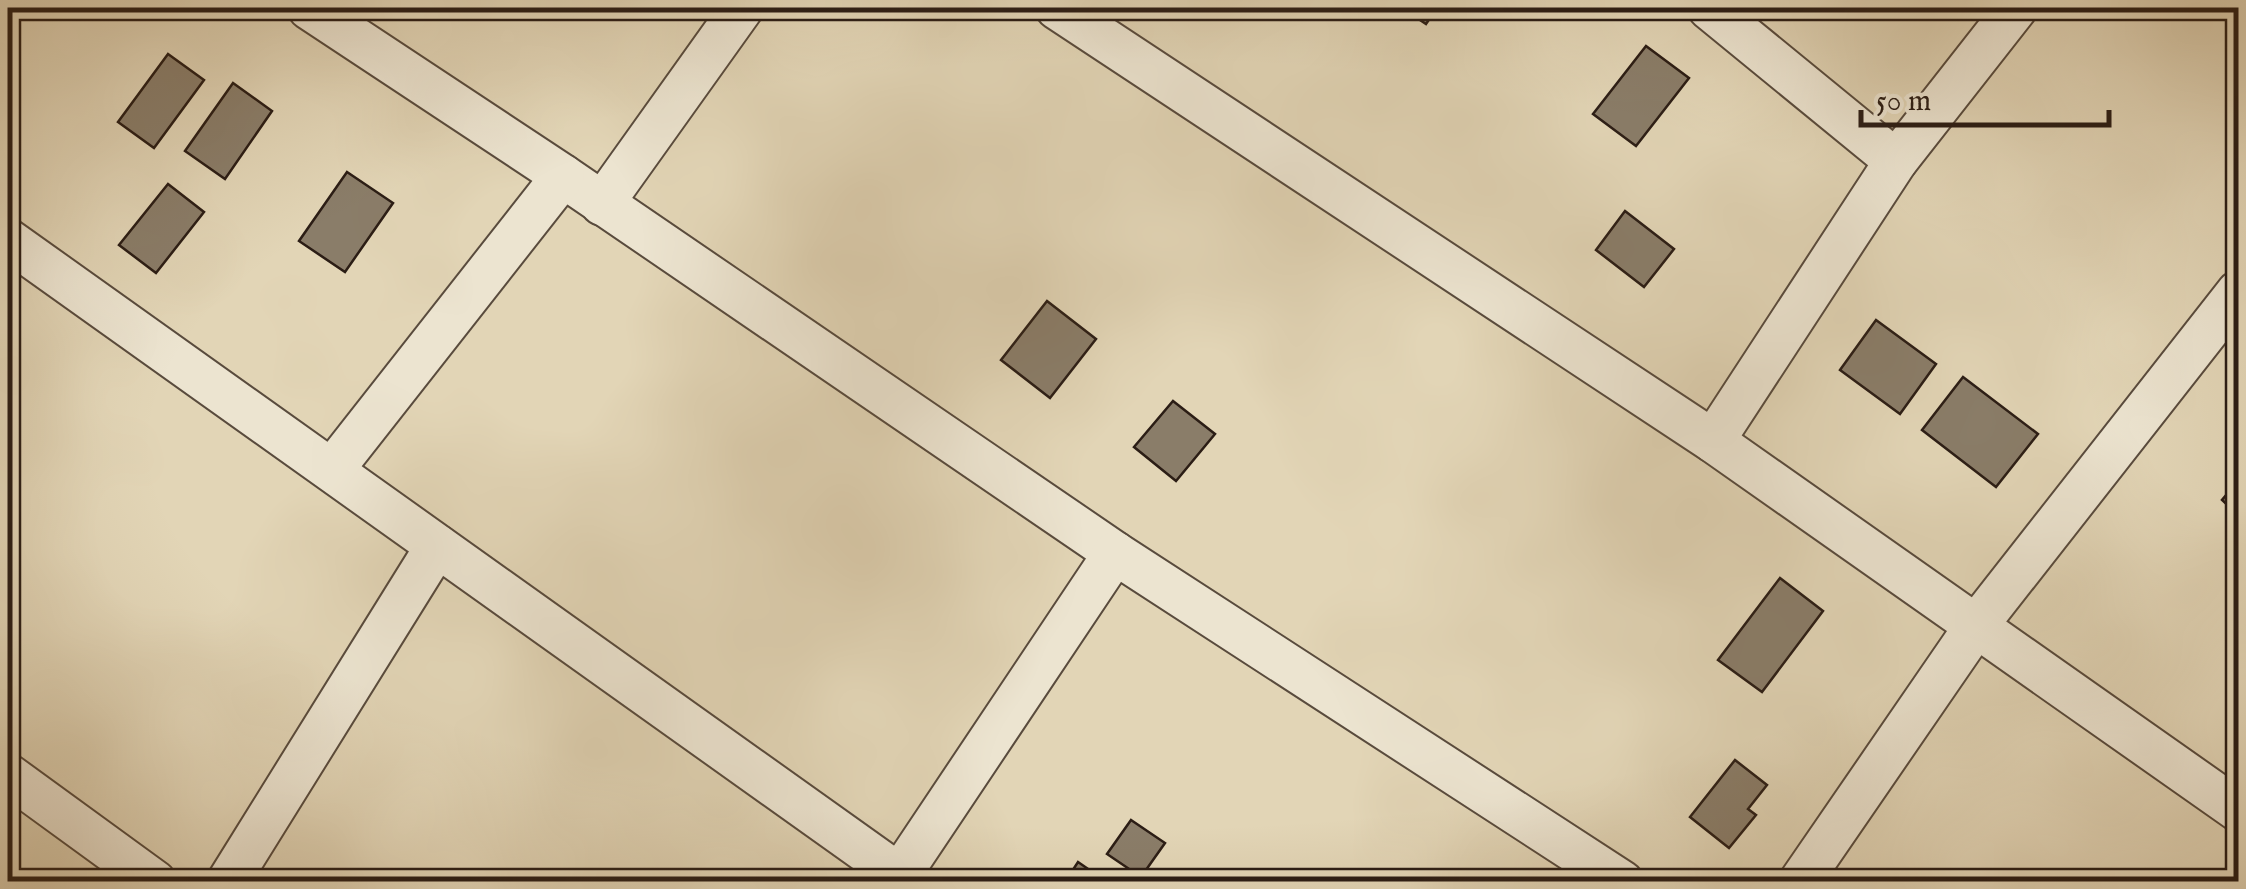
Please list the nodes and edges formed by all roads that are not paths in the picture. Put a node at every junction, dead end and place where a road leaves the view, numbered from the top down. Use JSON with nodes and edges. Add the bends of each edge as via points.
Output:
{"nodes":[{"id":1,"x":310,"y":8,"type":"edge"},
{"id":2,"x":742,"y":8,"type":"edge"},
{"id":3,"x":1057,"y":8,"type":"edge"},
{"id":4,"x":1709,"y":8,"type":"edge"},
{"id":5,"x":2016,"y":8,"type":"edge"},
{"id":6,"x":1896,"y":161,"type":"junction"},
{"id":7,"x":564,"y":176,"type":"junction"},
{"id":8,"x":602,"y":204,"type":"junction"},
{"id":9,"x":8,"y":240,"type":"edge"},
{"id":10,"x":2238,"y":292,"type":"edge"},
{"id":11,"x":2224,"y":344,"type":"edge"},
{"id":12,"x":1713,"y":441,"type":"junction"},
{"id":13,"x":332,"y":470,"type":"junction"},
{"id":14,"x":437,"y":546,"type":"junction"},
{"id":15,"x":1115,"y":553,"type":"junction"},
{"id":16,"x":1976,"y":626,"type":"junction"},
{"id":17,"x":8,"y":775,"type":"edge"},
{"id":18,"x":2238,"y":810,"type":"edge"},
{"id":19,"x":901,"y":879,"type":"edge"},
{"id":20,"x":154,"y":882,"type":"edge"},
{"id":21,"x":228,"y":882,"type":"edge"},
{"id":22,"x":1622,"y":882,"type":"edge"},
{"id":23,"x":1800,"y":882,"type":"edge"}],
"edges":[{"from":1,"to":7,"type":"street"},
{"from":2,"to":8,"type":"street"},
{"from":3,"to":12,"type":"street"},
{"from":4,"to":6,"type":"street"},
{"from":5,"to":6,"type":"street"},
{"from":6,"to":12,"type":"street"},
{"from":7,"to":8,"type":"street"},
{"from":7,"to":13,"type":"street"},
{"from":8,"to":15,"type":"street"},
{"from":9,"to":13,"type":"street"},
{"from":10,"to":11,"type":"street"},
{"from":11,"to":16,"type":"street"},
{"from":12,"to":16,"type":"street"},
{"from":13,"to":14,"type":"street"},
{"from":14,"to":19,"type":"street"},
{"from":14,"to":21,"type":"street"},
{"from":15,"to":19,"type":"street"},
{"from":15,"to":22,"type":"street"},
{"from":16,"to":18,"type":"street"},
{"from":16,"to":23,"type":"street"},
{"from":17,"to":20,"type":"street"}]}
